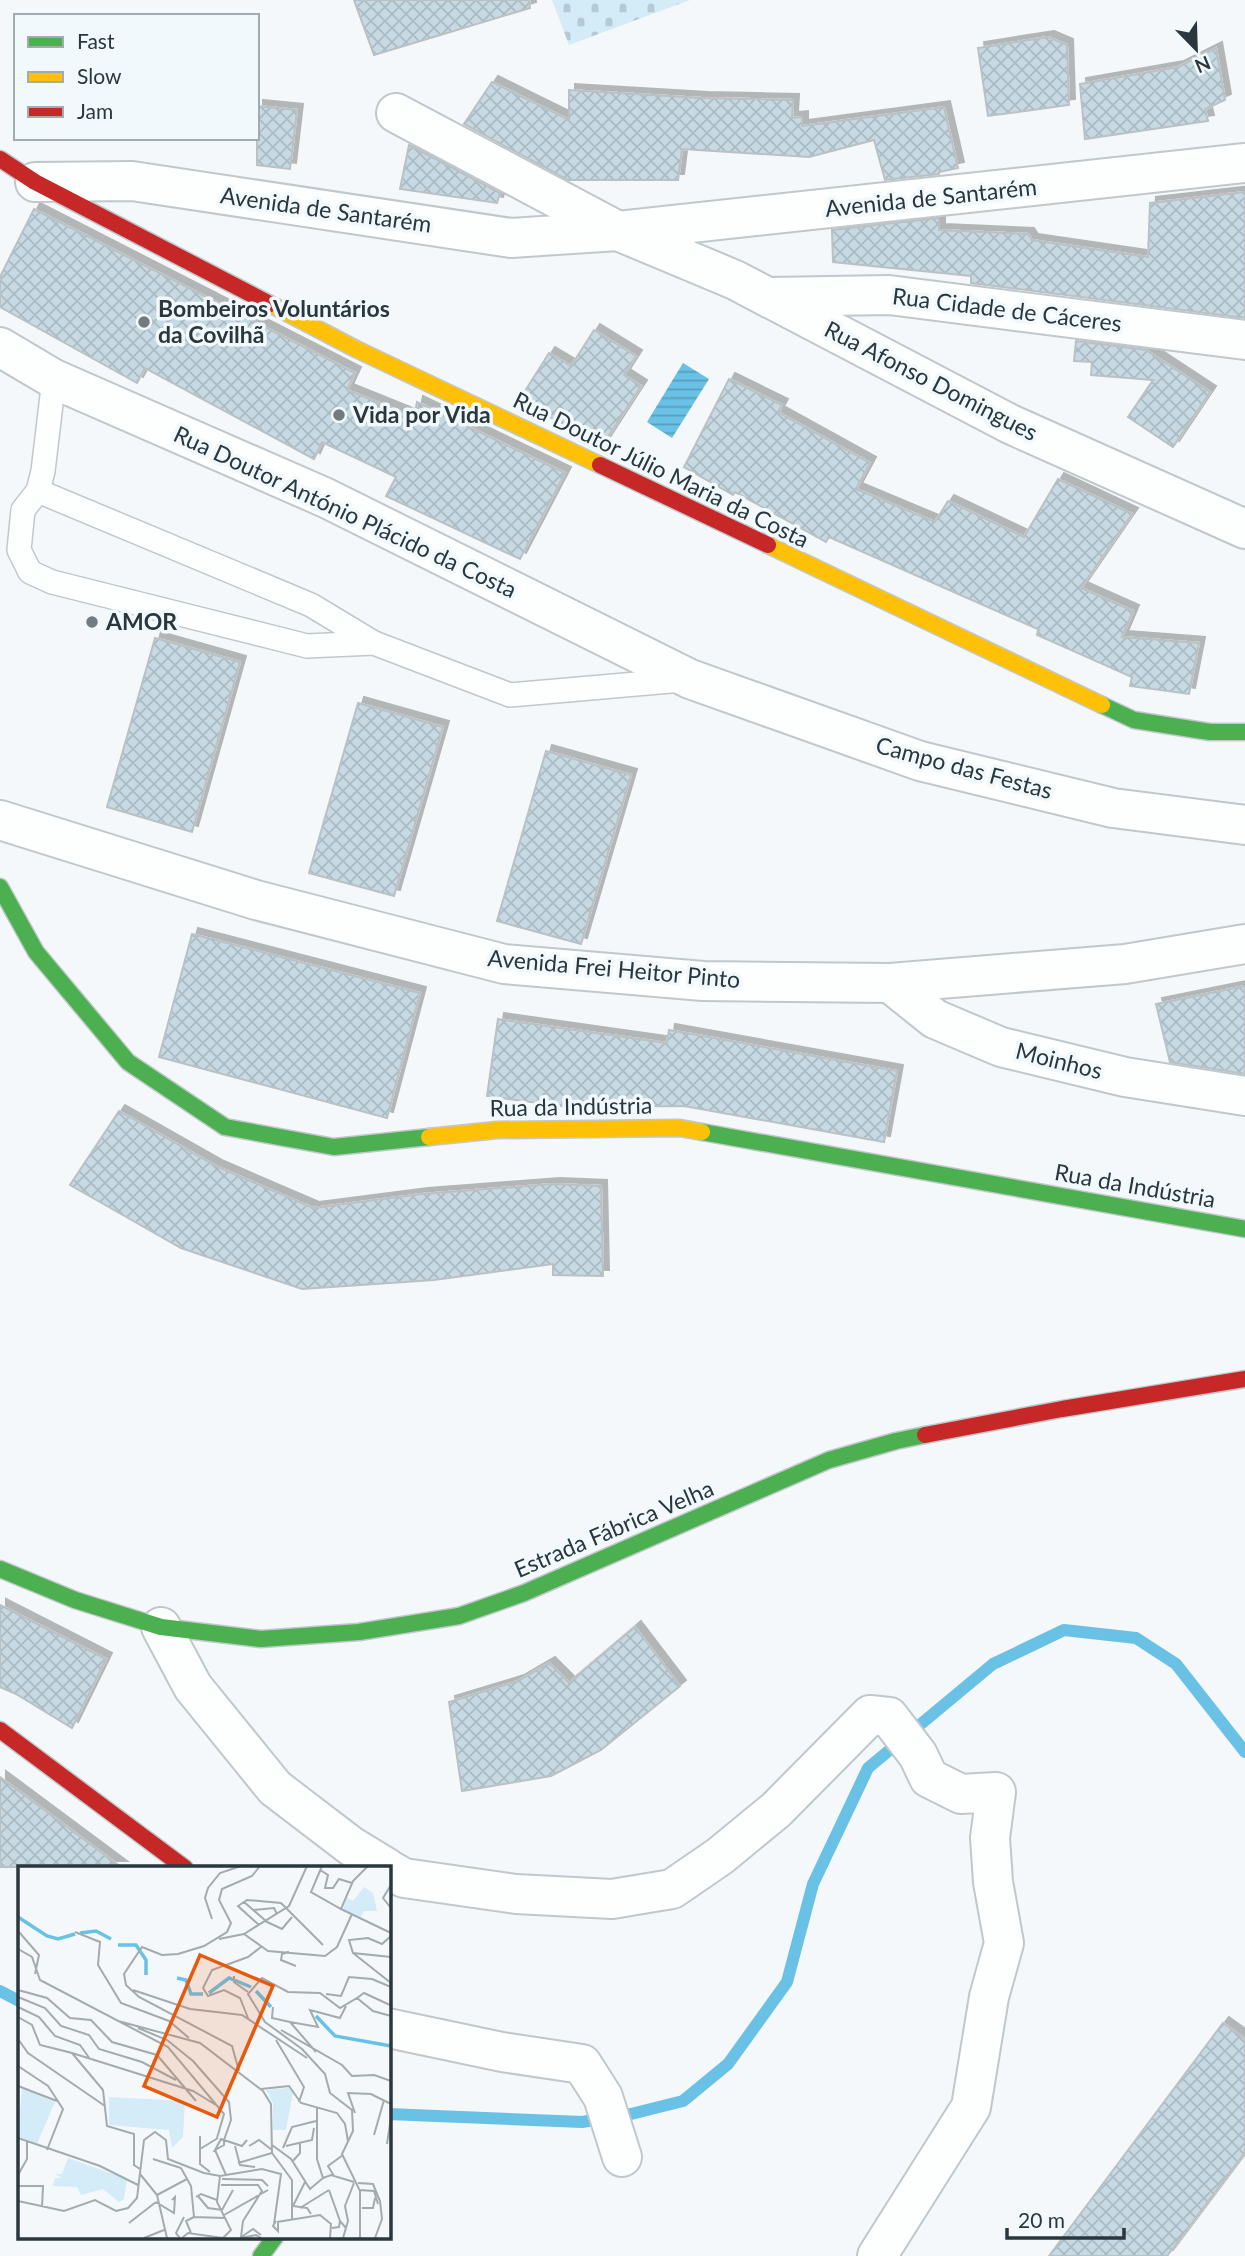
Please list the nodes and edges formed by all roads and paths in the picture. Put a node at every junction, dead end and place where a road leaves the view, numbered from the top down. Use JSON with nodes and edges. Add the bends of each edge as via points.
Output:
{"nodes":[{"id":1,"x":396,"y":113,"type":"dead end"},
{"id":2,"x":0,"y":159,"type":"edge"},
{"id":3,"x":1245,"y":163,"type":"edge"},
{"id":4,"x":35,"y":182,"type":"junction"},
{"id":5,"x":618,"y":231,"type":"junction"},
{"id":6,"x":768,"y":297,"type":"junction"},
{"id":7,"x":1245,"y":340,"type":"edge"},
{"id":8,"x":0,"y":347,"type":"edge"},
{"id":9,"x":54,"y":379,"type":"junction"},
{"id":10,"x":38,"y":491,"type":"junction"},
{"id":11,"x":1245,"y":529,"type":"edge"},
{"id":12,"x":374,"y":643,"type":"junction"},
{"id":13,"x":690,"y":679,"type":"junction"},
{"id":14,"x":1245,"y":732,"type":"edge"},
{"id":15,"x":0,"y":820,"type":"edge"},
{"id":16,"x":1245,"y":825,"type":"edge"},
{"id":17,"x":0,"y":887,"type":"edge"},
{"id":18,"x":1245,"y":944,"type":"edge"},
{"id":19,"x":890,"y":983,"type":"junction"},
{"id":20,"x":1245,"y":1096,"type":"edge"},
{"id":21,"x":1245,"y":1229,"type":"edge"},
{"id":22,"x":1245,"y":1379,"type":"edge"},
{"id":23,"x":0,"y":1569,"type":"edge"},
{"id":24,"x":161,"y":1627,"type":"junction"},
{"id":25,"x":0,"y":1730,"type":"edge"},
{"id":26,"x":184,"y":1866,"type":"edge"},
{"id":27,"x":385,"y":1866,"type":"edge"},
{"id":28,"x":390,"y":1869,"type":"edge"},
{"id":29,"x":390,"y":2028,"type":"edge"},
{"id":30,"x":622,"y":2157,"type":"dead end"},
{"id":31,"x":274,"y":2238,"type":"edge"},
{"id":32,"x":261,"y":2256,"type":"edge"},
{"id":33,"x":877,"y":2256,"type":"edge"}],
"edges":[{"from":1,"to":5,"type":"street"},
{"from":2,"to":4,"type":"street","name":"Rua Doutor Júlio Maria da Costa"},
{"from":3,"to":5,"type":"street","name":"Avenida de Santarém"},
{"from":4,"to":5,"type":"street","name":"Avenida de Santarém","via":[[132,181],[511,238]]},
{"from":4,"to":14,"type":"street","name":"Rua Doutor Júlio Maria da Costa","via":[[356,349],[1134,720],[1210,732]]},
{"from":5,"to":6,"type":"street","name":"Rua Afonso Domingues"},
{"from":6,"to":7,"type":"street","name":"Rua Cidade de Cáceres","via":[[889,295]]},
{"from":6,"to":11,"type":"street","name":"Rua Afonso Domingues","via":[[1010,424]]},
{"from":8,"to":9,"type":"street","name":"Rua Doutor António Plácido da Costa"},
{"from":9,"to":10,"type":"lane"},
{"from":9,"to":13,"type":"street","name":"Rua Doutor António Plácido da Costa","via":[[326,498]]},
{"from":10,"to":12,"type":"lane","via":[[312,605]]},
{"from":10,"to":12,"type":"lane","via":[[23,510],[19,550],[30,572],[52,582],[307,646]]},
{"from":12,"to":13,"type":"lane","via":[[510,695]]},
{"from":13,"to":16,"type":"street","name":"Campo das Festas","via":[[920,761],[1112,808]]},
{"from":15,"to":19,"type":"street","name":"Avenida Frei Heitor Pinto","via":[[256,900],[504,964],[703,981]]},
{"from":17,"to":21,"type":"street","name":"Rua da Indústria","via":[[36,952],[128,1062],[225,1127],[334,1147],[497,1130],[680,1128]]},
{"from":18,"to":19,"type":"street","name":"Avenida Frei Heitor Pinto","via":[[1125,964]]},
{"from":19,"to":20,"type":"street","name":"Moinhos","via":[[935,1019],[1001,1047],[1125,1077]]},
{"from":22,"to":24,"type":"street","name":"Estrada Fábrica Velha","via":[[896,1441],[829,1460],[524,1593],[458,1616],[359,1632],[261,1639]]},
{"from":23,"to":24,"type":"street","name":"Estrada Fábrica Velha","via":[[75,1600]]},
{"from":24,"to":27,"type":"street","via":[[193,1687],[275,1788]]},
{"from":25,"to":26,"type":"street"},
{"from":28,"to":33,"type":"street","via":[[404,1878],[516,1894],[612,1899],[672,1889],[776,1810],[870,1715],[889,1717],[929,1778],[961,1794],[996,1792],[990,1838],[1004,1943],[989,1997],[971,2107]]},
{"from":29,"to":30,"type":"street","via":[[582,2064],[603,2098]]},
{"from":31,"to":32,"type":"street"}]}
